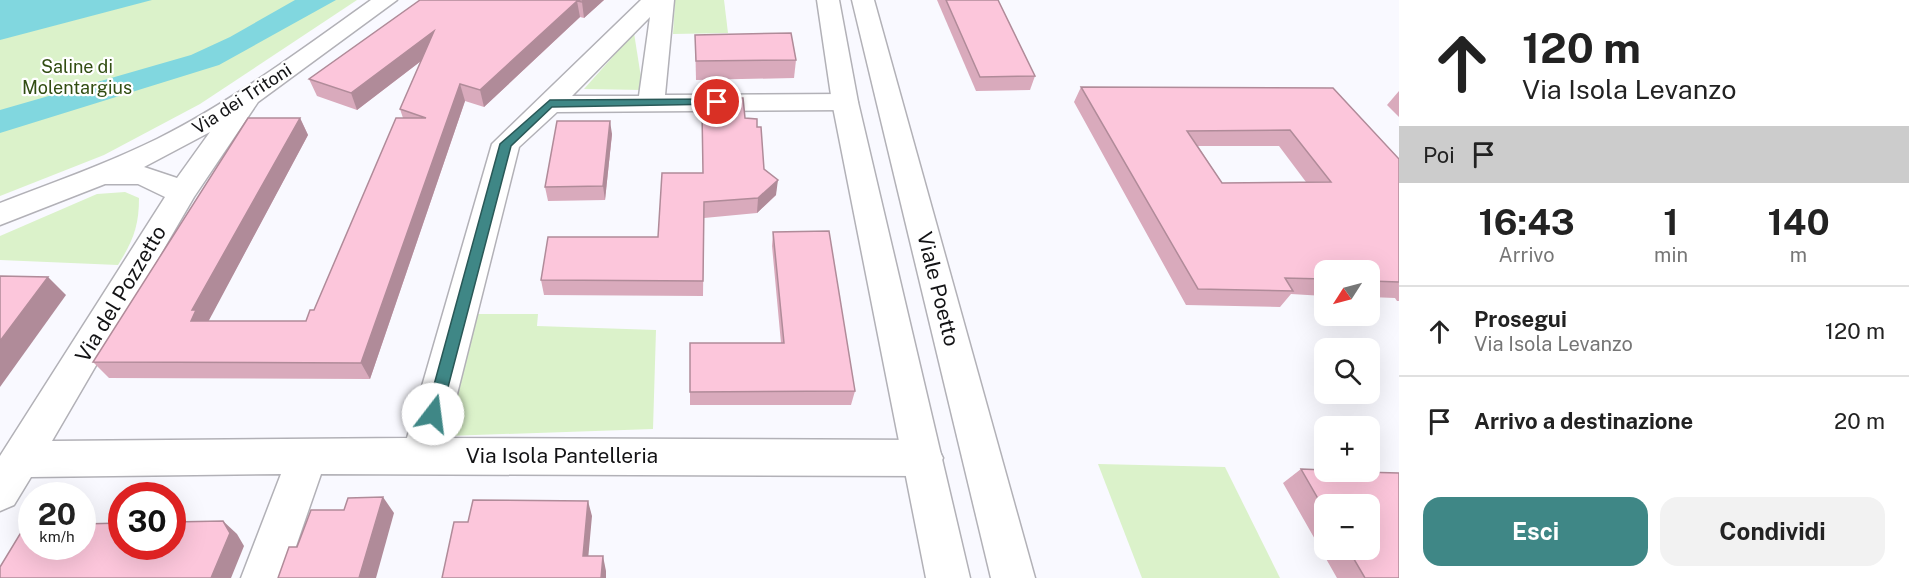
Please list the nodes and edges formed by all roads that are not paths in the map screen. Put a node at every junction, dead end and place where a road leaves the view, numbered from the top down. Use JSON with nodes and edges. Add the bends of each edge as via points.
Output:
{"nodes":[{"id":1,"x":386,"y":0,"type":"edge"},
{"id":2,"x":828,"y":0,"type":"edge"},
{"id":3,"x":862,"y":0,"type":"edge"},
{"id":4,"x":246,"y":99,"type":"junction"},
{"id":5,"x":651,"y":102,"type":"junction"},
{"id":6,"x":845,"y":102,"type":"junction"},
{"id":7,"x":550,"y":104,"type":"junction"},
{"id":8,"x":88,"y":179,"type":"junction"},
{"id":9,"x":182,"y":193,"type":"junction"},
{"id":10,"x":0,"y":215,"type":"edge"},
{"id":11,"x":422,"y":455,"type":"junction"},
{"id":12,"x":308,"y":456,"type":"junction"},
{"id":13,"x":923,"y":458,"type":"junction"},
{"id":14,"x":21,"y":459,"type":"junction"},
{"id":15,"x":0,"y":492,"type":"edge"},
{"id":16,"x":263,"y":578,"type":"edge"},
{"id":17,"x":948,"y":578,"type":"edge"},
{"id":18,"x":1013,"y":578,"type":"edge"}],
"edges":[{"from":1,"to":4,"type":"street","name":"Via dei Tritoni"},
{"from":2,"to":6,"type":"street"},
{"from":3,"to":18,"type":"street","name":"Viale Poetto"},
{"from":4,"to":8,"type":"street","name":"Via dei Tritoni","via":[[188,134]]},
{"from":4,"to":9,"type":"street","name":"Via del Pozzetto"},
{"from":5,"to":6,"type":"street"},
{"from":5,"to":7,"type":"street"},
{"from":5,"to":7,"type":"street","via":[[663,0],[653,1]]},
{"from":6,"to":13,"type":"street"},
{"from":7,"to":11,"type":"street","via":[[506,144]]},
{"from":8,"to":9,"type":"street","name":"Via dei Tritoni","via":[[148,176],[163,180]]},
{"from":8,"to":10,"type":"street","name":"Via dei Tritoni"},
{"from":9,"to":14,"type":"street","name":"Via del Pozzetto"},
{"from":11,"to":12,"type":"street","name":"Via Isola Pantelleria"},
{"from":11,"to":13,"type":"street","name":"Via Isola Pantelleria"},
{"from":12,"to":14,"type":"street","name":"Via Isola Pantelleria"},
{"from":12,"to":16,"type":"street"},
{"from":13,"to":17,"type":"street"},
{"from":14,"to":15,"type":"street","name":"Via del Pozzetto"}]}
